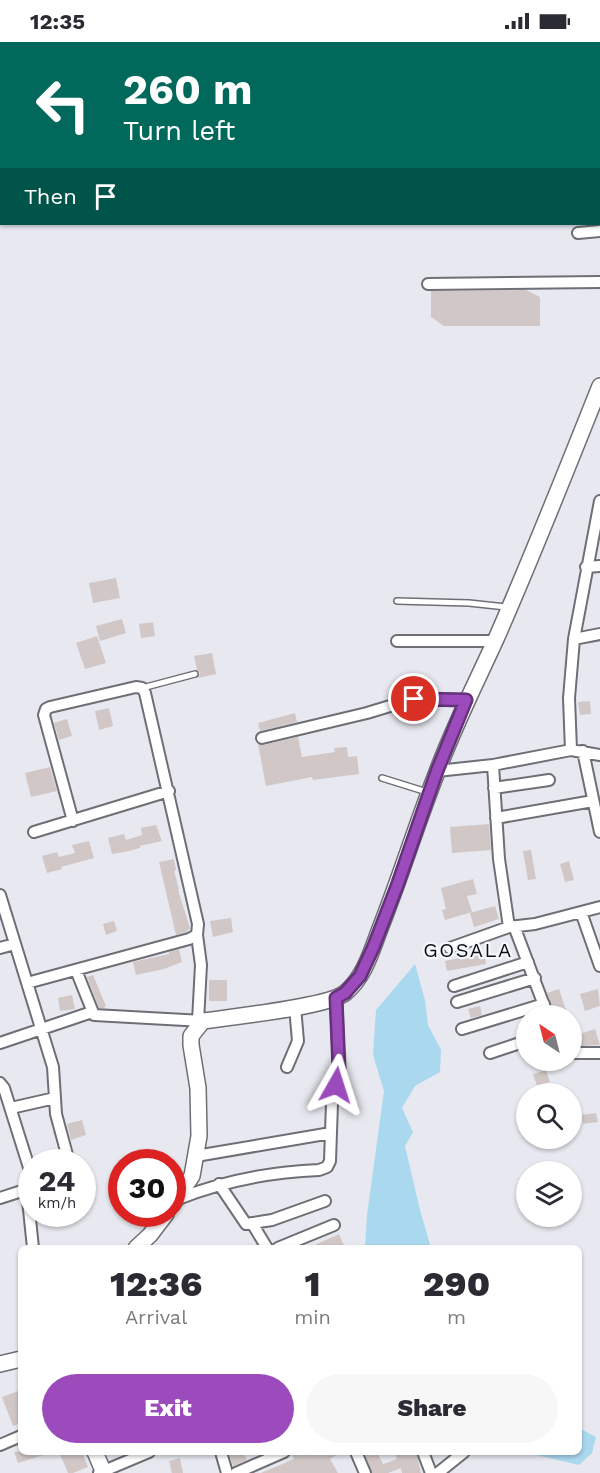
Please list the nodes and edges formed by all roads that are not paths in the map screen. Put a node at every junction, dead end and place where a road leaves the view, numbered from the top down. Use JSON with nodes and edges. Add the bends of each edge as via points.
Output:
{"nodes":[{"id":1,"x":600,"y":231,"type":"edge"},
{"id":2,"x":578,"y":232,"type":"dead end"},
{"id":3,"x":598,"y":282,"type":"edge"},
{"id":4,"x":428,"y":284,"type":"dead end"},
{"id":5,"x":600,"y":386,"type":"edge"},
{"id":6,"x":600,"y":501,"type":"edge"},
{"id":7,"x":600,"y":566,"type":"edge"},
{"id":8,"x":586,"y":567,"type":"junction"},
{"id":9,"x":397,"y":601,"type":"dead end"},
{"id":10,"x":509,"y":608,"type":"junction"},
{"id":11,"x":600,"y":634,"type":"edge"},
{"id":12,"x":574,"y":639,"type":"junction"},
{"id":13,"x":397,"y":641,"type":"dead end"},
{"id":14,"x":495,"y":641,"type":"junction"},
{"id":15,"x":195,"y":674,"type":"dead end"},
{"id":16,"x":142,"y":688,"type":"junction"},
{"id":17,"x":466,"y":700,"type":"junction"},
{"id":18,"x":262,"y":738,"type":"dead end"},
{"id":19,"x":571,"y":750,"type":"junction"},
{"id":20,"x":583,"y":751,"type":"junction"},
{"id":21,"x":600,"y":755,"type":"edge"},
{"id":22,"x":493,"y":765,"type":"junction"},
{"id":23,"x":437,"y":771,"type":"junction"},
{"id":24,"x":382,"y":778,"type":"dead end"},
{"id":25,"x":549,"y":780,"type":"dead end"},
{"id":26,"x":494,"y":788,"type":"junction"},
{"id":27,"x":169,"y":791,"type":"junction"},
{"id":28,"x":429,"y":793,"type":"junction"},
{"id":29,"x":593,"y":801,"type":"junction"},
{"id":30,"x":496,"y":818,"type":"junction"},
{"id":31,"x":73,"y":820,"type":"junction"},
{"id":32,"x":34,"y":832,"type":"dead end"},
{"id":33,"x":600,"y":832,"type":"edge"},
{"id":34,"x":0,"y":895,"type":"edge"},
{"id":35,"x":600,"y":907,"type":"edge"},
{"id":36,"x":581,"y":912,"type":"junction"},
{"id":37,"x":511,"y":927,"type":"junction"},
{"id":38,"x":197,"y":934,"type":"junction"},
{"id":39,"x":15,"y":944,"type":"junction"},
{"id":40,"x":0,"y":948,"type":"edge"},
{"id":41,"x":450,"y":948,"type":"dead end"},
{"id":42,"x":528,"y":962,"type":"junction"},
{"id":43,"x":600,"y":966,"type":"edge"},
{"id":44,"x":76,"y":970,"type":"junction"},
{"id":45,"x":535,"y":978,"type":"junction"},
{"id":46,"x":27,"y":983,"type":"junction"},
{"id":47,"x":454,"y":986,"type":"dead end"},
{"id":48,"x":336,"y":998,"type":"junction"},
{"id":49,"x":458,"y":1002,"type":"dead end"},
{"id":50,"x":544,"y":1004,"type":"joint"},
{"id":51,"x":295,"y":1007,"type":"junction"},
{"id":52,"x":92,"y":1012,"type":"junction"},
{"id":53,"x":200,"y":1021,"type":"junction"},
{"id":54,"x":41,"y":1029,"type":"junction"},
{"id":55,"x":462,"y":1029,"type":"dead end"},
{"id":56,"x":0,"y":1043,"type":"edge"},
{"id":57,"x":516,"y":1044,"type":"edge"},
{"id":58,"x":490,"y":1053,"type":"dead end"},
{"id":59,"x":582,"y":1053,"type":"edge"},
{"id":60,"x":600,"y":1053,"type":"edge"},
{"id":61,"x":287,"y":1067,"type":"dead end"},
{"id":62,"x":0,"y":1083,"type":"edge"},
{"id":63,"x":55,"y":1098,"type":"junction"},
{"id":64,"x":11,"y":1108,"type":"junction"},
{"id":65,"x":331,"y":1133,"type":"junction"},
{"id":66,"x":23,"y":1149,"type":"edge"},
{"id":67,"x":65,"y":1149,"type":"edge"},
{"id":68,"x":196,"y":1156,"type":"junction"},
{"id":69,"x":219,"y":1184,"type":"junction"},
{"id":70,"x":186,"y":1185,"type":"edge"},
{"id":71,"x":18,"y":1192,"type":"edge"},
{"id":72,"x":0,"y":1198,"type":"edge"},
{"id":73,"x":186,"y":1198,"type":"edge"},
{"id":74,"x":326,"y":1202,"type":"dead end"},
{"id":75,"x":252,"y":1223,"type":"junction"},
{"id":76,"x":334,"y":1225,"type":"dead end"},
{"id":77,"x":32,"y":1227,"type":"edge"},
{"id":78,"x":160,"y":1227,"type":"edge"},
{"id":79,"x":152,"y":1242,"type":"edge"},
{"id":80,"x":33,"y":1245,"type":"edge"},
{"id":81,"x":265,"y":1245,"type":"edge"},
{"id":82,"x":285,"y":1245,"type":"edge"},
{"id":83,"x":18,"y":1360,"type":"edge"},
{"id":84,"x":0,"y":1365,"type":"edge"},
{"id":85,"x":18,"y":1437,"type":"edge"},
{"id":86,"x":0,"y":1445,"type":"edge"},
{"id":87,"x":95,"y":1455,"type":"edge"},
{"id":88,"x":142,"y":1455,"type":"edge"},
{"id":89,"x":221,"y":1455,"type":"edge"},
{"id":90,"x":277,"y":1455,"type":"edge"},
{"id":91,"x":357,"y":1455,"type":"edge"},
{"id":92,"x":424,"y":1455,"type":"edge"},
{"id":93,"x":460,"y":1455,"type":"edge"},
{"id":94,"x":102,"y":1473,"type":"edge"},
{"id":95,"x":226,"y":1473,"type":"edge"},
{"id":96,"x":236,"y":1473,"type":"edge"},
{"id":97,"x":365,"y":1473,"type":"edge"},
{"id":98,"x":431,"y":1473,"type":"edge"},
{"id":99,"x":438,"y":1473,"type":"edge"}],
"edges":[{"from":1,"to":2,"type":"street"},
{"from":3,"to":4,"type":"street"},
{"from":5,"to":10,"type":"main road"},
{"from":6,"to":8,"type":"street"},
{"from":7,"to":8,"type":"street"},
{"from":8,"to":12,"type":"street"},
{"from":9,"to":10,"type":"lane"},
{"from":10,"to":14,"type":"main road"},
{"from":11,"to":12,"type":"street"},
{"from":12,"to":19,"type":"street","via":[[569,698]]},
{"from":13,"to":14,"type":"street"},
{"from":14,"to":17,"type":"main road"},
{"from":15,"to":16,"type":"lane"},
{"from":16,"to":27,"type":"street"},
{"from":16,"to":31,"type":"street","via":[[46,710],[44,715]]},
{"from":17,"to":18,"type":"street","via":[[414,699]]},
{"from":17,"to":23,"type":"main road"},
{"from":19,"to":20,"type":"street"},
{"from":19,"to":22,"type":"street"},
{"from":20,"to":21,"type":"street"},
{"from":20,"to":29,"type":"street"},
{"from":22,"to":23,"type":"street"},
{"from":22,"to":26,"type":"street"},
{"from":23,"to":28,"type":"main road"},
{"from":24,"to":28,"type":"lane"},
{"from":25,"to":26,"type":"street"},
{"from":26,"to":30,"type":"street"},
{"from":27,"to":31,"type":"street"},
{"from":27,"to":38,"type":"street"},
{"from":28,"to":48,"type":"main road","via":[[360,976]]},
{"from":29,"to":30,"type":"street"},
{"from":29,"to":33,"type":"street"},
{"from":30,"to":37,"type":"street"},
{"from":31,"to":32,"type":"street"},
{"from":34,"to":39,"type":"street"},
{"from":35,"to":36,"type":"street"},
{"from":36,"to":37,"type":"street"},
{"from":36,"to":43,"type":"street"},
{"from":37,"to":41,"type":"street"},
{"from":37,"to":42,"type":"street"},
{"from":38,"to":44,"type":"street"},
{"from":38,"to":53,"type":"street"},
{"from":39,"to":40,"type":"street"},
{"from":39,"to":46,"type":"street"},
{"from":42,"to":45,"type":"street"},
{"from":42,"to":47,"type":"street"},
{"from":44,"to":46,"type":"street"},
{"from":44,"to":52,"type":"street"},
{"from":45,"to":49,"type":"street"},
{"from":45,"to":50,"type":"street"},
{"from":46,"to":54,"type":"street"},
{"from":48,"to":51,"type":"main road"},
{"from":48,"to":65,"type":"street","via":[[339,1068]]},
{"from":50,"to":55,"type":"street"},
{"from":51,"to":53,"type":"main road"},
{"from":51,"to":61,"type":"street","via":[[298,1041]]},
{"from":52,"to":53,"type":"street"},
{"from":52,"to":54,"type":"street"},
{"from":53,"to":68,"type":"main road","via":[[190,1045],[198,1088]]},
{"from":54,"to":56,"type":"street"},
{"from":54,"to":63,"type":"street","via":[[53,1067]]},
{"from":57,"to":58,"type":"street"},
{"from":59,"to":60,"type":"street"},
{"from":62,"to":64,"type":"street"},
{"from":63,"to":64,"type":"street"},
{"from":63,"to":67,"type":"street"},
{"from":64,"to":66,"type":"street"},
{"from":65,"to":68,"type":"street"},
{"from":65,"to":69,"type":"street","via":[[330,1161],[324,1169]]},
{"from":68,"to":70,"type":"main road"},
{"from":69,"to":73,"type":"street"},
{"from":69,"to":75,"type":"street","via":[[246,1224]]},
{"from":71,"to":72,"type":"street"},
{"from":74,"to":75,"type":"street"},
{"from":75,"to":81,"type":"street"},
{"from":76,"to":82,"type":"street"},
{"from":77,"to":80,"type":"street"},
{"from":78,"to":79,"type":"main road"},
{"from":83,"to":84,"type":"main road"},
{"from":85,"to":86,"type":"street"},
{"from":87,"to":94,"type":"main road"},
{"from":88,"to":94,"type":"street"},
{"from":89,"to":95,"type":"street"},
{"from":90,"to":96,"type":"street"},
{"from":91,"to":97,"type":"street"},
{"from":92,"to":98,"type":"street"},
{"from":93,"to":99,"type":"street"}]}
